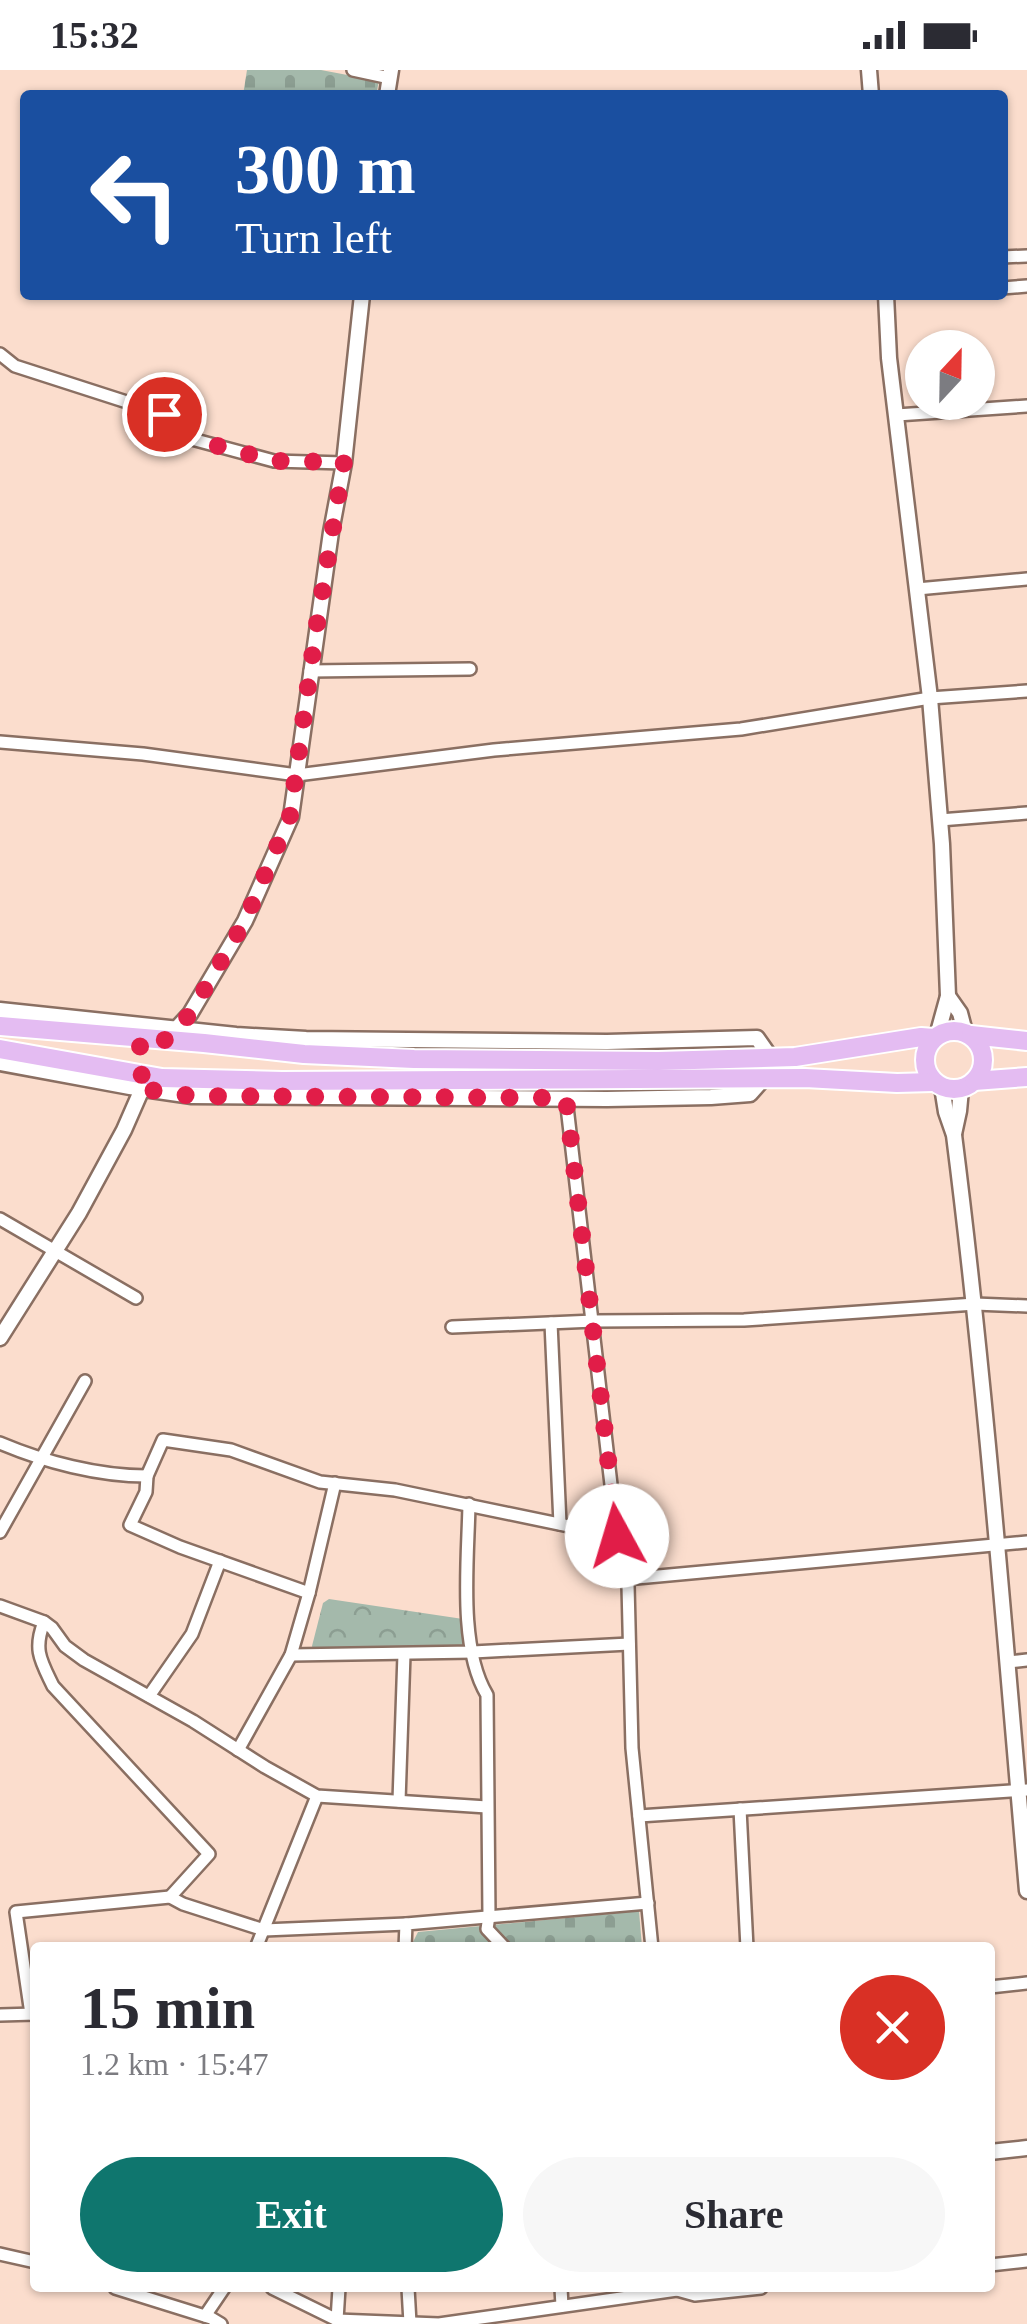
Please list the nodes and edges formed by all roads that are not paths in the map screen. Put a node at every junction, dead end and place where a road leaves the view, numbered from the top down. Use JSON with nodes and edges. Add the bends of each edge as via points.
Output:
{"nodes":[{"id":1,"x":353,"y":70,"type":"edge"},
{"id":2,"x":390,"y":74,"type":"edge"},
{"id":3,"x":361,"y":300,"type":"edge"},
{"id":4,"x":886,"y":300,"type":"edge"},
{"id":5,"x":0,"y":354,"type":"edge"},
{"id":6,"x":1027,"y":406,"type":"edge"},
{"id":7,"x":897,"y":415,"type":"junction"},
{"id":8,"x":344,"y":462,"type":"junction"},
{"id":9,"x":1027,"y":579,"type":"edge"},
{"id":10,"x":918,"y":589,"type":"junction"},
{"id":11,"x":470,"y":669,"type":"dead end"},
{"id":12,"x":310,"y":670,"type":"junction"},
{"id":13,"x":1027,"y":691,"type":"edge"},
{"id":14,"x":930,"y":698,"type":"junction"},
{"id":15,"x":0,"y":742,"type":"edge"},
{"id":16,"x":297,"y":775,"type":"junction"},
{"id":17,"x":1027,"y":812,"type":"edge"},
{"id":18,"x":940,"y":820,"type":"junction"},
{"id":19,"x":948,"y":996,"type":"junction"},
{"id":20,"x":0,"y":1010,"type":"edge"},
{"id":21,"x":0,"y":1026,"type":"edge"},
{"id":22,"x":968,"y":1034,"type":"junction"},
{"id":23,"x":176,"y":1037,"type":"junction"},
{"id":24,"x":936,"y":1037,"type":"junction"},
{"id":25,"x":141,"y":1038,"type":"junction"},
{"id":26,"x":1027,"y":1040,"type":"edge"},
{"id":27,"x":0,"y":1049,"type":"edge"},
{"id":28,"x":0,"y":1062,"type":"edge"},
{"id":29,"x":1027,"y":1077,"type":"edge"},
{"id":30,"x":183,"y":1078,"type":"junction"},
{"id":31,"x":764,"y":1078,"type":"junction"},
{"id":32,"x":142,"y":1079,"type":"junction"},
{"id":33,"x":952,"y":1085,"type":"junction"},
{"id":34,"x":566,"y":1098,"type":"junction"},
{"id":35,"x":0,"y":1219,"type":"edge"},
{"id":36,"x":55,"y":1250,"type":"junction"},
{"id":37,"x":136,"y":1298,"type":"dead end"},
{"id":38,"x":975,"y":1304,"type":"junction"},
{"id":39,"x":1027,"y":1306,"type":"edge"},
{"id":40,"x":594,"y":1321,"type":"junction"},
{"id":41,"x":551,"y":1323,"type":"junction"},
{"id":42,"x":452,"y":1328,"type":"dead end"},
{"id":43,"x":0,"y":1338,"type":"edge"},
{"id":44,"x":85,"y":1381,"type":"dead end"},
{"id":45,"x":0,"y":1443,"type":"edge"},
{"id":46,"x":41,"y":1456,"type":"junction"},
{"id":47,"x":147,"y":1476,"type":"junction"},
{"id":48,"x":335,"y":1483,"type":"junction"},
{"id":49,"x":469,"y":1504,"type":"junction"},
{"id":50,"x":560,"y":1524,"type":"junction"},
{"id":51,"x":0,"y":1532,"type":"edge"},
{"id":52,"x":617,"y":1536,"type":"junction"},
{"id":53,"x":1027,"y":1542,"type":"edge"},
{"id":54,"x":999,"y":1545,"type":"junction"},
{"id":55,"x":220,"y":1561,"type":"junction"},
{"id":56,"x":626,"y":1579,"type":"junction"},
{"id":57,"x":309,"y":1594,"type":"junction"},
{"id":58,"x":0,"y":1606,"type":"edge"},
{"id":59,"x":44,"y":1622,"type":"junction"},
{"id":60,"x":630,"y":1644,"type":"junction"},
{"id":61,"x":473,"y":1652,"type":"junction"},
{"id":62,"x":404,"y":1654,"type":"junction"},
{"id":63,"x":292,"y":1656,"type":"junction"},
{"id":64,"x":1027,"y":1660,"type":"edge"},
{"id":65,"x":1008,"y":1662,"type":"junction"},
{"id":66,"x":149,"y":1696,"type":"junction"},
{"id":67,"x":238,"y":1750,"type":"junction"},
{"id":68,"x":1023,"y":1790,"type":"edge"},
{"id":69,"x":317,"y":1796,"type":"junction"},
{"id":70,"x":400,"y":1801,"type":"junction"},
{"id":71,"x":488,"y":1807,"type":"junction"},
{"id":72,"x":740,"y":1809,"type":"junction"},
{"id":73,"x":638,"y":1816,"type":"junction"},
{"id":74,"x":1027,"y":1891,"type":"edge"},
{"id":75,"x":170,"y":1897,"type":"junction"},
{"id":76,"x":648,"y":1903,"type":"junction"},
{"id":77,"x":489,"y":1916,"type":"junction"},
{"id":78,"x":406,"y":1924,"type":"junction"},
{"id":79,"x":264,"y":1930,"type":"junction"},
{"id":80,"x":259,"y":1942,"type":"edge"},
{"id":81,"x":405,"y":1942,"type":"edge"},
{"id":82,"x":499,"y":1942,"type":"edge"},
{"id":83,"x":651,"y":1942,"type":"edge"},
{"id":84,"x":747,"y":1942,"type":"edge"},
{"id":85,"x":1027,"y":1983,"type":"edge"},
{"id":86,"x":995,"y":1986,"type":"edge"},
{"id":87,"x":30,"y":1996,"type":"edge"},
{"id":88,"x":30,"y":2014,"type":"edge"},
{"id":89,"x":0,"y":2015,"type":"edge"},
{"id":90,"x":1027,"y":2148,"type":"edge"},
{"id":91,"x":995,"y":2151,"type":"edge"},
{"id":92,"x":0,"y":2254,"type":"edge"},
{"id":93,"x":30,"y":2261,"type":"edge"},
{"id":94,"x":1027,"y":2261,"type":"edge"},
{"id":95,"x":995,"y":2264,"type":"edge"},
{"id":96,"x":128,"y":2292,"type":"edge"},
{"id":97,"x":221,"y":2292,"type":"edge"},
{"id":98,"x":280,"y":2292,"type":"edge"},
{"id":99,"x":339,"y":2292,"type":"edge"},
{"id":100,"x":408,"y":2292,"type":"edge"},
{"id":101,"x":560,"y":2292,"type":"edge"},
{"id":102,"x":657,"y":2292,"type":"edge"},
{"id":103,"x":686,"y":2292,"type":"edge"},
{"id":104,"x":723,"y":2292,"type":"edge"},
{"id":105,"x":562,"y":2306,"type":"junction"},
{"id":106,"x":204,"y":2316,"type":"junction"},
{"id":107,"x":337,"y":2320,"type":"junction"},
{"id":108,"x":410,"y":2322,"type":"edge"},
{"id":109,"x":221,"y":2324,"type":"edge"}],
"edges":[{"from":1,"to":2,"type":"street"},
{"from":3,"to":8,"type":"street"},
{"from":4,"to":7,"type":"street"},
{"from":5,"to":8,"type":"street","via":[[15,366],[164,414],[188,438],[274,461]]},
{"from":6,"to":7,"type":"street"},
{"from":7,"to":10,"type":"street"},
{"from":8,"to":12,"type":"street"},
{"from":9,"to":10,"type":"street"},
{"from":10,"to":14,"type":"street"},
{"from":11,"to":12,"type":"street"},
{"from":12,"to":16,"type":"street"},
{"from":13,"to":14,"type":"street"},
{"from":14,"to":16,"type":"street","via":[[741,729]]},
{"from":14,"to":18,"type":"street"},
{"from":15,"to":16,"type":"street"},
{"from":16,"to":23,"type":"street","via":[[290,816],[245,921]]},
{"from":17,"to":18,"type":"street"},
{"from":18,"to":19,"type":"street"},
{"from":19,"to":22,"type":"street"},
{"from":19,"to":24,"type":"street"},
{"from":20,"to":23,"type":"street"},
{"from":21,"to":25,"type":"main road"},
{"from":22,"to":24,"type":"main road"},
{"from":22,"to":26,"type":"main road"},
{"from":22,"to":33,"type":"main road","via":[[982,1049],[980,1075]]},
{"from":23,"to":24,"type":"main road","via":[[304,1054],[658,1061],[795,1057]]},
{"from":23,"to":25,"type":"main road"},
{"from":23,"to":30,"type":"main road"},
{"from":24,"to":33,"type":"main road","via":[[925,1065]]},
{"from":25,"to":32,"type":"main road"},
{"from":27,"to":32,"type":"main road"},
{"from":28,"to":32,"type":"street"},
{"from":29,"to":33,"type":"main road"},
{"from":30,"to":31,"type":"main road"},
{"from":30,"to":32,"type":"main road"},
{"from":31,"to":33,"type":"main road"},
{"from":31,"to":34,"type":"street","via":[[750,1094]]},
{"from":32,"to":34,"type":"street","via":[[192,1096]]},
{"from":32,"to":36,"type":"street","via":[[115,1147]]},
{"from":33,"to":38,"type":"street","via":[[946,1112]]},
{"from":34,"to":40,"type":"street"},
{"from":35,"to":36,"type":"street"},
{"from":36,"to":37,"type":"street"},
{"from":36,"to":43,"type":"street"},
{"from":38,"to":39,"type":"street"},
{"from":38,"to":40,"type":"street","via":[[744,1320]]},
{"from":38,"to":54,"type":"street"},
{"from":40,"to":41,"type":"street"},
{"from":40,"to":52,"type":"street"},
{"from":41,"to":42,"type":"street"},
{"from":41,"to":50,"type":"street"},
{"from":44,"to":46,"type":"street"},
{"from":45,"to":46,"type":"street"},
{"from":46,"to":47,"type":"street"},
{"from":46,"to":51,"type":"street"},
{"from":47,"to":48,"type":"street","via":[[164,1440],[231,1450]]},
{"from":47,"to":55,"type":"street","via":[[130,1525]]},
{"from":48,"to":49,"type":"street"},
{"from":48,"to":57,"type":"street"},
{"from":49,"to":50,"type":"street"},
{"from":49,"to":61,"type":"street","via":[[466,1613]]},
{"from":50,"to":52,"type":"street"},
{"from":52,"to":56,"type":"street"},
{"from":53,"to":54,"type":"street"},
{"from":54,"to":56,"type":"street"},
{"from":54,"to":65,"type":"street"},
{"from":55,"to":57,"type":"street"},
{"from":55,"to":66,"type":"street","via":[[192,1634]]},
{"from":56,"to":60,"type":"street"},
{"from":57,"to":63,"type":"street"},
{"from":58,"to":59,"type":"street"},
{"from":59,"to":66,"type":"street","via":[[84,1660]]},
{"from":59,"to":75,"type":"street","via":[[37,1642],[53,1686],[209,1854]]},
{"from":60,"to":61,"type":"street"},
{"from":60,"to":73,"type":"street"},
{"from":61,"to":62,"type":"street"},
{"from":61,"to":71,"type":"street","via":[[487,1695]]},
{"from":62,"to":63,"type":"street"},
{"from":62,"to":70,"type":"street"},
{"from":63,"to":67,"type":"street"},
{"from":64,"to":65,"type":"street"},
{"from":65,"to":68,"type":"street"},
{"from":66,"to":67,"type":"street"},
{"from":67,"to":69,"type":"street"},
{"from":68,"to":72,"type":"street"},
{"from":68,"to":74,"type":"street"},
{"from":69,"to":70,"type":"street"},
{"from":69,"to":79,"type":"street"},
{"from":70,"to":71,"type":"street"},
{"from":71,"to":77,"type":"street"},
{"from":72,"to":73,"type":"street"},
{"from":72,"to":84,"type":"street"},
{"from":73,"to":76,"type":"street"},
{"from":75,"to":79,"type":"street"},
{"from":75,"to":87,"type":"street","via":[[16,1912]]},
{"from":76,"to":77,"type":"street"},
{"from":76,"to":83,"type":"street"},
{"from":77,"to":78,"type":"street"},
{"from":77,"to":82,"type":"street","via":[[487,1929]]},
{"from":78,"to":79,"type":"street"},
{"from":78,"to":81,"type":"street"},
{"from":79,"to":80,"type":"street"},
{"from":85,"to":86,"type":"street"},
{"from":88,"to":89,"type":"street"},
{"from":90,"to":91,"type":"street"},
{"from":92,"to":93,"type":"street"},
{"from":94,"to":95,"type":"street"},
{"from":96,"to":106,"type":"street"},
{"from":97,"to":106,"type":"street"},
{"from":98,"to":107,"type":"street"},
{"from":99,"to":107,"type":"street"},
{"from":100,"to":108,"type":"street"},
{"from":101,"to":105,"type":"street"},
{"from":102,"to":105,"type":"street"},
{"from":103,"to":104,"type":"street"},
{"from":105,"to":108,"type":"street","via":[[439,2324]]},
{"from":106,"to":109,"type":"street"},
{"from":107,"to":108,"type":"street"}]}
